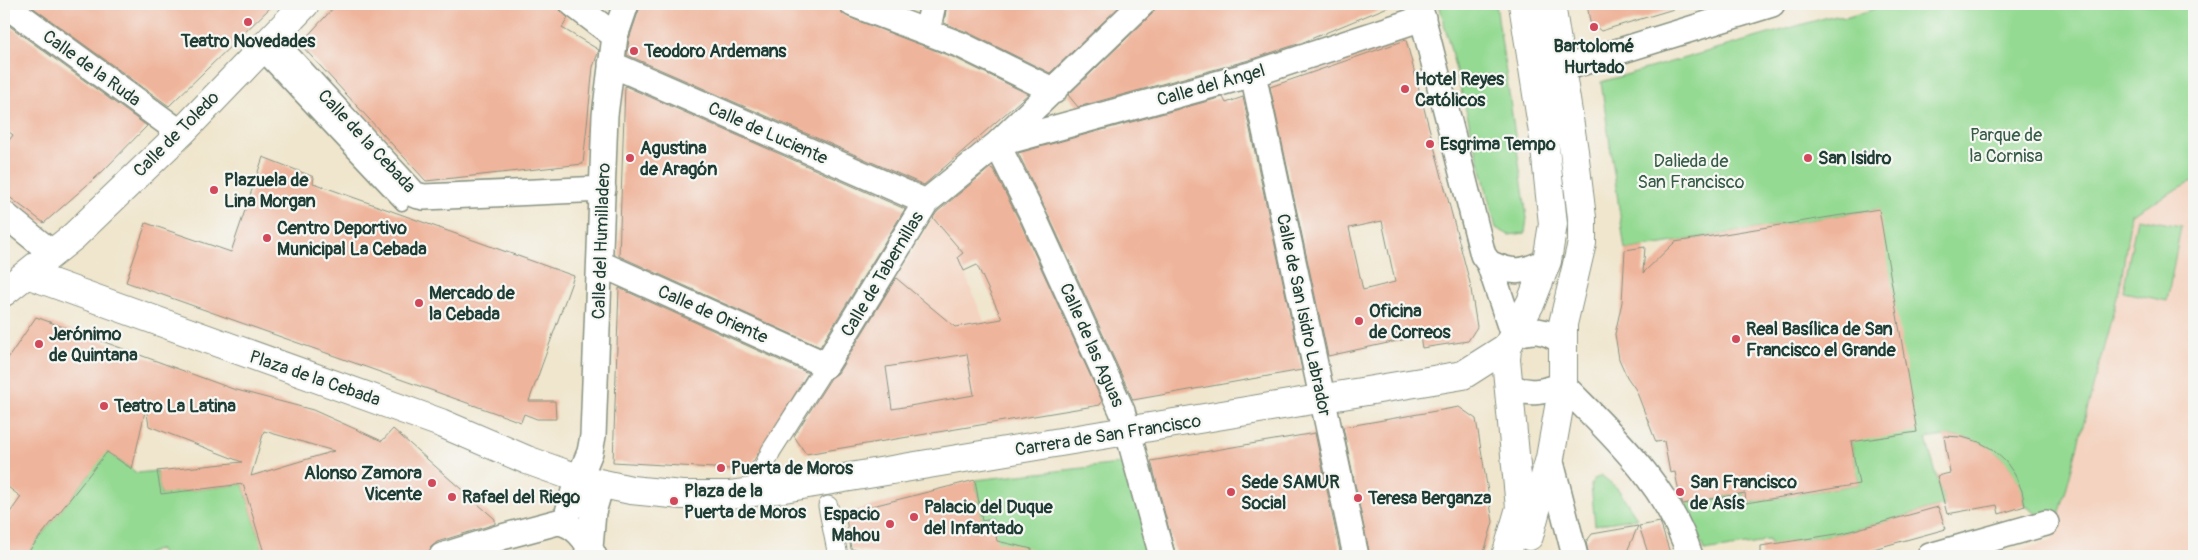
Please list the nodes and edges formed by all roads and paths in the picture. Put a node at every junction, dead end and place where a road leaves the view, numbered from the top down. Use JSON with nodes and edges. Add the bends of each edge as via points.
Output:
{"nodes":[{"id":1,"x":4,"y":4,"type":"edge"},
{"id":2,"x":573,"y":4,"type":"edge"},
{"id":3,"x":626,"y":4,"type":"edge"},
{"id":4,"x":853,"y":4,"type":"edge"},
{"id":5,"x":933,"y":4,"type":"edge"},
{"id":6,"x":1142,"y":4,"type":"edge"},
{"id":7,"x":1523,"y":4,"type":"edge"},
{"id":8,"x":1551,"y":4,"type":"edge"},
{"id":9,"x":1772,"y":4,"type":"edge"},
{"id":10,"x":296,"y":8,"type":"edge"},
{"id":11,"x":1421,"y":11,"type":"edge"},
{"id":12,"x":927,"y":32,"type":"junction"},
{"id":13,"x":615,"y":36,"type":"junction"},
{"id":14,"x":265,"y":45,"type":"junction"},
{"id":15,"x":611,"y":64,"type":"junction"},
{"id":16,"x":1561,"y":69,"type":"junction"},
{"id":17,"x":1253,"y":74,"type":"junction"},
{"id":18,"x":1054,"y":91,"type":"junction"},
{"id":19,"x":180,"y":133,"type":"junction"},
{"id":20,"x":997,"y":144,"type":"junction"},
{"id":21,"x":603,"y":189,"type":"junction"},
{"id":22,"x":926,"y":202,"type":"junction"},
{"id":23,"x":402,"y":204,"type":"dead end"},
{"id":24,"x":4,"y":214,"type":"edge"},
{"id":25,"x":41,"y":262,"type":"junction"},
{"id":26,"x":1547,"y":262,"type":"junction"},
{"id":27,"x":1489,"y":263,"type":"junction"},
{"id":28,"x":601,"y":264,"type":"junction"},
{"id":29,"x":4,"y":292,"type":"edge"},
{"id":30,"x":1562,"y":340,"type":"junction"},
{"id":31,"x":1510,"y":341,"type":"junction"},
{"id":32,"x":826,"y":365,"type":"junction"},
{"id":33,"x":1463,"y":375,"type":"junction"},
{"id":34,"x":1508,"y":385,"type":"junction"},
{"id":35,"x":1563,"y":386,"type":"junction"},
{"id":36,"x":1322,"y":399,"type":"junction"},
{"id":37,"x":1130,"y":432,"type":"junction"},
{"id":38,"x":1550,"y":458,"type":"junction"},
{"id":39,"x":591,"y":482,"type":"junction"},
{"id":40,"x":753,"y":492,"type":"junction"},
{"id":41,"x":828,"y":506,"type":"dead end"},
{"id":42,"x":1528,"y":510,"type":"junction"},
{"id":43,"x":565,"y":522,"type":"junction"},
{"id":44,"x":2046,"y":523,"type":"dead end"},
{"id":45,"x":590,"y":554,"type":"edge"},
{"id":46,"x":442,"y":556,"type":"edge"},
{"id":47,"x":838,"y":556,"type":"edge"},
{"id":48,"x":1162,"y":556,"type":"edge"},
{"id":49,"x":1356,"y":556,"type":"edge"},
{"id":50,"x":1506,"y":556,"type":"edge"},
{"id":51,"x":1523,"y":556,"type":"edge"},
{"id":52,"x":1575,"y":556,"type":"edge"},
{"id":53,"x":1690,"y":556,"type":"edge"},
{"id":54,"x":1930,"y":556,"type":"edge"}],
"edges":[{"from":1,"to":19,"type":"street","name":"Calle de la Ruda"},
{"from":2,"to":13,"type":"street"},
{"from":3,"to":13,"type":"street","name":"Calle del Humilladero"},
{"from":4,"to":12,"type":"street"},
{"from":5,"to":12,"type":"street"},
{"from":6,"to":18,"type":"street","name":"Calle de Tabernillas"},
{"from":7,"to":26,"type":"street","via":[[1544,139],[1553,224]]},
{"from":8,"to":16,"type":"street"},
{"from":9,"to":16,"type":"street"},
{"from":10,"to":14,"type":"street","name":"Calle de Toledo"},
{"from":11,"to":17,"type":"street","name":"Calle del Ángel"},
{"from":11,"to":27,"type":"street","via":[[1483,254]]},
{"from":12,"to":18,"type":"street","via":[[961,45]]},
{"from":13,"to":15,"type":"street","name":"Calle del Humilladero"},
{"from":14,"to":19,"type":"street","name":"Calle de Toledo"},
{"from":14,"to":21,"type":"street","name":"Calle de la Cebada","via":[[415,195]]},
{"from":14,"to":23,"type":"lane"},
{"from":15,"to":21,"type":"street","name":"Calle del Humilladero","via":[[605,115]]},
{"from":15,"to":22,"type":"street","name":"Calle de Luciente"},
{"from":16,"to":30,"type":"street","via":[[1582,218],[1582,243]]},
{"from":17,"to":20,"type":"street","name":"Calle del Ángel"},
{"from":17,"to":36,"type":"street","name":"Calle de San Isidro Labrador"},
{"from":18,"to":20,"type":"street","name":"Calle de Tabernillas"},
{"from":19,"to":25,"type":"street","name":"Calle de Toledo","via":[[74,236]]},
{"from":20,"to":22,"type":"street","name":"Calle de Tabernillas"},
{"from":20,"to":37,"type":"street","name":"Calle de las Aguas","via":[[1034,218]]},
{"from":21,"to":28,"type":"street","name":"Calle del Humilladero"},
{"from":22,"to":32,"type":"street","name":"Calle de Tabernillas"},
{"from":24,"to":25,"type":"street"},
{"from":25,"to":29,"type":"street"},
{"from":25,"to":39,"type":"street","name":"Plaza de la Cebada","via":[[527,460]]},
{"from":26,"to":27,"type":"street","via":[[1515,272]]},
{"from":26,"to":31,"type":"street"},
{"from":27,"to":31,"type":"street"},
{"from":28,"to":32,"type":"street","name":"Calle de Oriente"},
{"from":28,"to":39,"type":"street","name":"Calle del Humilladero"},
{"from":30,"to":31,"type":"street","via":[[1534,329]]},
{"from":30,"to":35,"type":"street"},
{"from":31,"to":33,"type":"street","name":"Carrera de San Francisco"},
{"from":31,"to":34,"type":"street","via":[[1505,371]]},
{"from":32,"to":40,"type":"street","name":"Calle de Tabernillas","via":[[771,451]]},
{"from":33,"to":34,"type":"street","name":"Carrera de San Francisco"},
{"from":33,"to":36,"type":"street","name":"Carrera de San Francisco"},
{"from":34,"to":35,"type":"street","via":[[1519,391],[1535,393]]},
{"from":34,"to":42,"type":"street"},
{"from":35,"to":38,"type":"street"},
{"from":35,"to":53,"type":"street","via":[[1651,480],[1674,516]]},
{"from":36,"to":37,"type":"street","name":"Carrera de San Francisco"},
{"from":36,"to":49,"type":"street","name":"Calle de San Isidro Labrador"},
{"from":37,"to":40,"type":"street","name":"Carrera de San Francisco"},
{"from":37,"to":48,"type":"street","name":"Calle de las Aguas"},
{"from":38,"to":42,"type":"street"},
{"from":38,"to":52,"type":"street"},
{"from":39,"to":40,"type":"street","via":[[682,495]]},
{"from":39,"to":43,"type":"street","via":[[574,491]]},
{"from":39,"to":45,"type":"street"},
{"from":41,"to":47,"type":"street"},
{"from":42,"to":50,"type":"street"},
{"from":42,"to":51,"type":"street"},
{"from":43,"to":45,"type":"street","via":[[576,529]]},
{"from":43,"to":46,"type":"street","via":[[531,528]]},
{"from":44,"to":54,"type":"street"}]}
